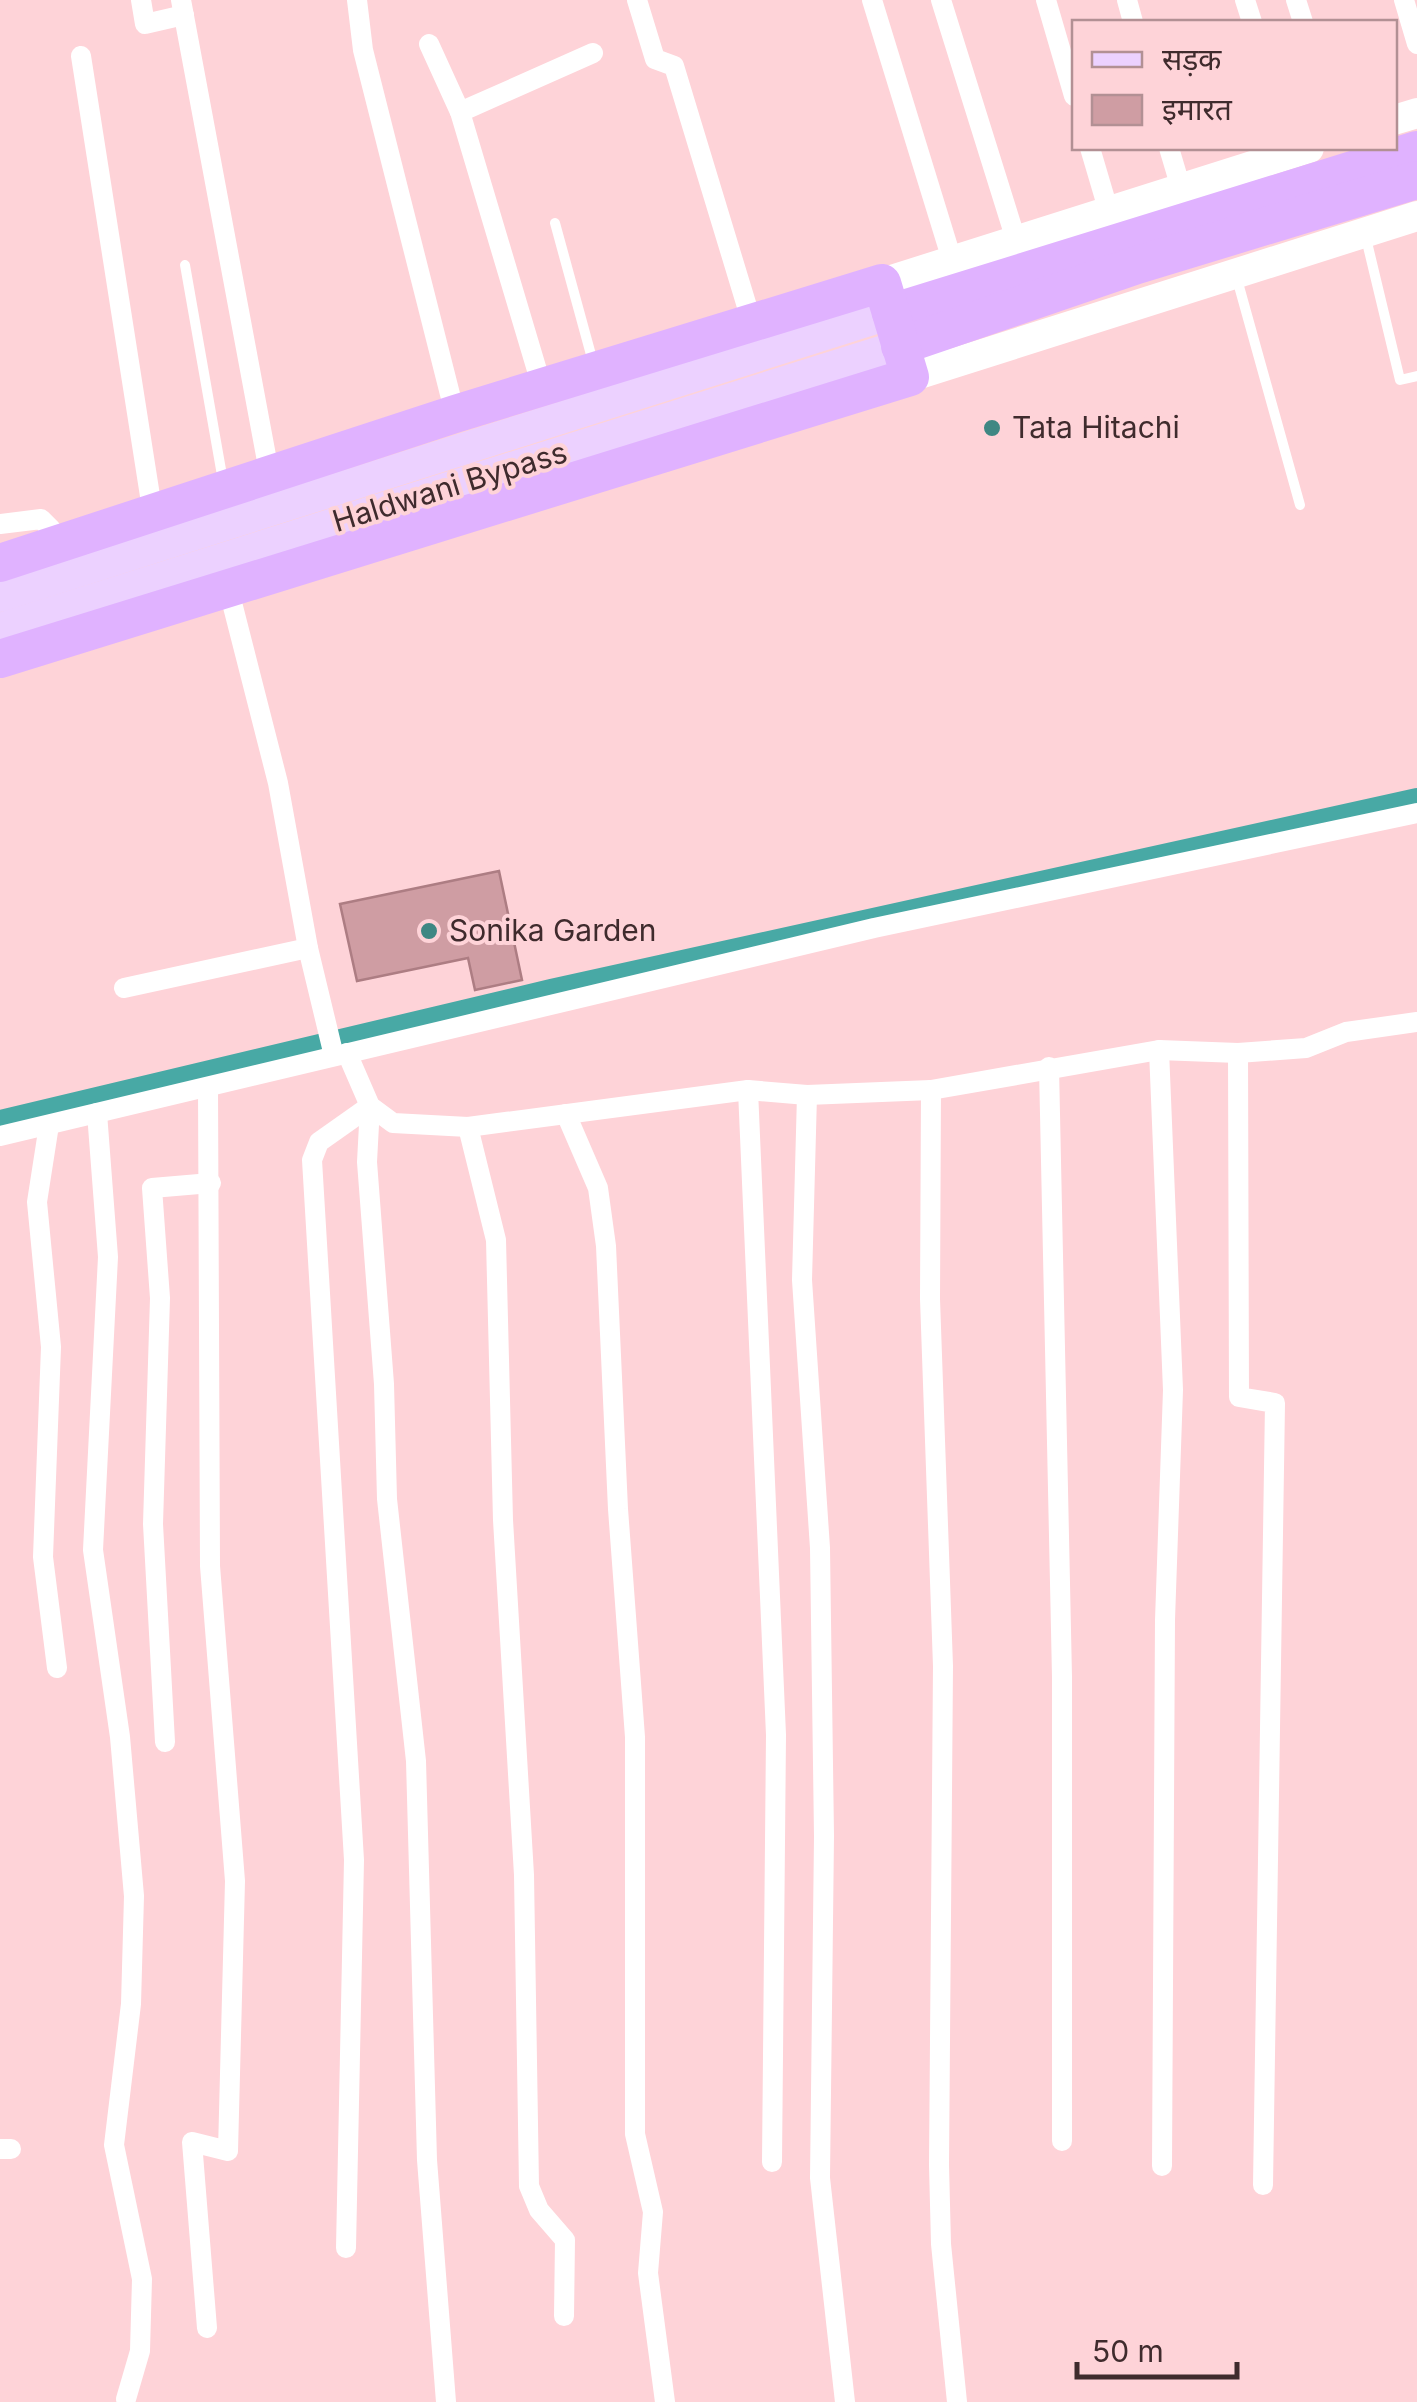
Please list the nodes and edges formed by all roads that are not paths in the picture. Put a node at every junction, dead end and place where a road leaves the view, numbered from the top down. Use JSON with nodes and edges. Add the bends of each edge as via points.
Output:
{"nodes":[{"id":1,"x":141,"y":0,"type":"edge"},
{"id":2,"x":357,"y":0,"type":"edge"},
{"id":3,"x":637,"y":0,"type":"edge"},
{"id":4,"x":872,"y":0,"type":"edge"},
{"id":5,"x":941,"y":0,"type":"edge"},
{"id":6,"x":1046,"y":0,"type":"edge"},
{"id":7,"x":1404,"y":0,"type":"edge"},
{"id":8,"x":182,"y":8,"type":"edge"},
{"id":9,"x":429,"y":44,"type":"dead end"},
{"id":10,"x":1417,"y":44,"type":"edge"},
{"id":11,"x":593,"y":53,"type":"dead end"},
{"id":12,"x":80,"y":56,"type":"dead end"},
{"id":13,"x":1072,"y":89,"type":"edge"},
{"id":14,"x":460,"y":112,"type":"junction"},
{"id":15,"x":1091,"y":150,"type":"edge"},
{"id":16,"x":1171,"y":150,"type":"edge"},
{"id":17,"x":1295,"y":150,"type":"edge"},
{"id":18,"x":1417,"y":150,"type":"edge"},
{"id":19,"x":1417,"y":180,"type":"edge"},
{"id":20,"x":1180,"y":185,"type":"junction"},
{"id":21,"x":1108,"y":209,"type":"junction"},
{"id":22,"x":1417,"y":216,"type":"edge"},
{"id":23,"x":555,"y":223,"type":"dead end"},
{"id":24,"x":1364,"y":234,"type":"junction"},
{"id":25,"x":1016,"y":240,"type":"junction"},
{"id":26,"x":952,"y":260,"type":"junction"},
{"id":27,"x":185,"y":265,"type":"dead end"},
{"id":28,"x":1235,"y":271,"type":"junction"},
{"id":29,"x":752,"y":322,"type":"junction"},
{"id":30,"x":896,"y":330,"type":"junction"},
{"id":31,"x":596,"y":372,"type":"junction"},
{"id":32,"x":1417,"y":376,"type":"edge"},
{"id":33,"x":542,"y":388,"type":"junction"},
{"id":34,"x":455,"y":414,"type":"junction"},
{"id":35,"x":270,"y":477,"type":"junction"},
{"id":36,"x":225,"y":492,"type":"junction"},
{"id":37,"x":1300,"y":504,"type":"dead end"},
{"id":38,"x":154,"y":515,"type":"junction"},
{"id":39,"x":0,"y":524,"type":"edge"},
{"id":40,"x":57,"y":547,"type":"junction"},
{"id":41,"x":0,"y":563,"type":"edge"},
{"id":42,"x":229,"y":591,"type":"junction"},
{"id":43,"x":0,"y":596,"type":"edge"},
{"id":44,"x":0,"y":629,"type":"edge"},
{"id":45,"x":0,"y":659,"type":"edge"},
{"id":46,"x":1417,"y":812,"type":"edge"},
{"id":47,"x":308,"y":948,"type":"junction"},
{"id":48,"x":124,"y":988,"type":"dead end"},
{"id":49,"x":1417,"y":1022,"type":"edge"},
{"id":50,"x":336,"y":1048,"type":"junction"},
{"id":51,"x":1159,"y":1050,"type":"junction"},
{"id":52,"x":1238,"y":1053,"type":"junction"},
{"id":53,"x":1048,"y":1067,"type":"junction"},
{"id":54,"x":208,"y":1088,"type":"junction"},
{"id":55,"x":748,"y":1090,"type":"junction"},
{"id":56,"x":931,"y":1090,"type":"junction"},
{"id":57,"x":807,"y":1094,"type":"junction"},
{"id":58,"x":370,"y":1106,"type":"junction"},
{"id":59,"x":97,"y":1113,"type":"junction"},
{"id":60,"x":566,"y":1114,"type":"junction"},
{"id":61,"x":49,"y":1125,"type":"junction"},
{"id":62,"x":468,"y":1127,"type":"junction"},
{"id":63,"x":0,"y":1136,"type":"edge"},
{"id":64,"x":211,"y":1183,"type":"junction"},
{"id":65,"x":57,"y":1668,"type":"dead end"},
{"id":66,"x":165,"y":1742,"type":"dead end"},
{"id":67,"x":1062,"y":2142,"type":"dead end"},
{"id":68,"x":772,"y":2162,"type":"dead end"},
{"id":69,"x":1162,"y":2166,"type":"dead end"},
{"id":70,"x":1263,"y":2185,"type":"dead end"},
{"id":71,"x":346,"y":2248,"type":"dead end"},
{"id":72,"x":564,"y":2316,"type":"dead end"},
{"id":73,"x":208,"y":2328,"type":"dead end"},
{"id":74,"x":126,"y":2399,"type":"dead end"},
{"id":75,"x":446,"y":2402,"type":"edge"},
{"id":76,"x":665,"y":2402,"type":"edge"},
{"id":77,"x":845,"y":2402,"type":"edge"},
{"id":78,"x":957,"y":2402,"type":"edge"}],
"edges":[{"from":1,"to":8,"type":"street","via":[[145,24]]},
{"from":2,"to":34,"type":"street","via":[[363,50]]},
{"from":3,"to":29,"type":"street","via":[[655,59],[674,66]]},
{"from":4,"to":26,"type":"street"},
{"from":5,"to":25,"type":"street"},
{"from":6,"to":13,"type":"street"},
{"from":7,"to":10,"type":"street"},
{"from":8,"to":35,"type":"street"},
{"from":9,"to":14,"type":"street"},
{"from":11,"to":14,"type":"street"},
{"from":12,"to":38,"type":"street"},
{"from":14,"to":33,"type":"street"},
{"from":15,"to":21,"type":"street"},
{"from":16,"to":20,"type":"street"},
{"from":17,"to":20,"type":"street"},
{"from":18,"to":30,"type":"highway"},
{"from":19,"to":30,"type":"highway"},
{"from":20,"to":21,"type":"street"},
{"from":21,"to":25,"type":"street"},
{"from":22,"to":24,"type":"street"},
{"from":23,"to":31,"type":"lane"},
{"from":24,"to":28,"type":"street"},
{"from":24,"to":32,"type":"lane","via":[[1400,380]]},
{"from":25,"to":26,"type":"street"},
{"from":26,"to":30,"type":"street"},
{"from":27,"to":36,"type":"lane"},
{"from":28,"to":30,"type":"street"},
{"from":28,"to":37,"type":"lane"},
{"from":29,"to":30,"type":"highway"},
{"from":29,"to":31,"type":"highway"},
{"from":30,"to":42,"type":"highway"},
{"from":30,"to":43,"type":"main road","name":"Haldwani Bypass"},
{"from":30,"to":44,"type":"main road","name":"Haldwani Bypass"},
{"from":31,"to":33,"type":"highway"},
{"from":33,"to":34,"type":"highway"},
{"from":34,"to":35,"type":"highway"},
{"from":35,"to":36,"type":"highway"},
{"from":36,"to":38,"type":"highway"},
{"from":38,"to":40,"type":"highway"},
{"from":39,"to":40,"type":"street","via":[[41,519]]},
{"from":40,"to":41,"type":"highway"},
{"from":42,"to":45,"type":"highway"},
{"from":42,"to":47,"type":"street","via":[[278,783]]},
{"from":46,"to":50,"type":"street"},
{"from":47,"to":48,"type":"street"},
{"from":47,"to":50,"type":"street"},
{"from":49,"to":52,"type":"street","via":[[1346,1032],[1306,1048]]},
{"from":50,"to":54,"type":"street"},
{"from":50,"to":58,"type":"street"},
{"from":51,"to":52,"type":"street"},
{"from":51,"to":53,"type":"street"},
{"from":51,"to":69,"type":"street","via":[[1173,1390]]},
{"from":52,"to":70,"type":"street","via":[[1238,1397],[1275,1402]]},
{"from":53,"to":56,"type":"street"},
{"from":53,"to":67,"type":"street","via":[[1064,1789]]},
{"from":54,"to":59,"type":"street"},
{"from":54,"to":64,"type":"street"},
{"from":55,"to":57,"type":"street"},
{"from":55,"to":60,"type":"street"},
{"from":55,"to":68,"type":"street","via":[[776,1735]]},
{"from":56,"to":57,"type":"street"},
{"from":56,"to":78,"type":"street","via":[[930,1299],[943,1666],[940,2204]]},
{"from":57,"to":77,"type":"street","via":[[802,1280],[820,1548],[824,1836],[820,2178]]},
{"from":58,"to":62,"type":"street","via":[[394,1123]]},
{"from":58,"to":71,"type":"street","via":[[319,1142],[312,1160],[354,1860]]},
{"from":58,"to":75,"type":"street","via":[[367,1162],[387,1498],[416,1761],[428,2160]]},
{"from":59,"to":61,"type":"street"},
{"from":59,"to":74,"type":"street","via":[[108,1257],[93,1550],[134,1896],[132,2004],[114,2145],[142,2279],[140,2351]]},
{"from":60,"to":62,"type":"street"},
{"from":60,"to":76,"type":"street","via":[[598,1188],[606,1246],[635,1737],[636,2134],[653,2212],[648,2273]]},
{"from":61,"to":63,"type":"street"},
{"from":61,"to":65,"type":"street","via":[[36,1202],[51,1348],[43,1557]]},
{"from":62,"to":72,"type":"street","via":[[496,1240],[503,1520],[524,1875],[529,2186],[565,2240]]},
{"from":64,"to":66,"type":"street","via":[[152,1188],[160,1298],[153,1524]]},
{"from":64,"to":73,"type":"street","via":[[210,1566],[235,1881],[228,2151],[192,2142]]}]}
